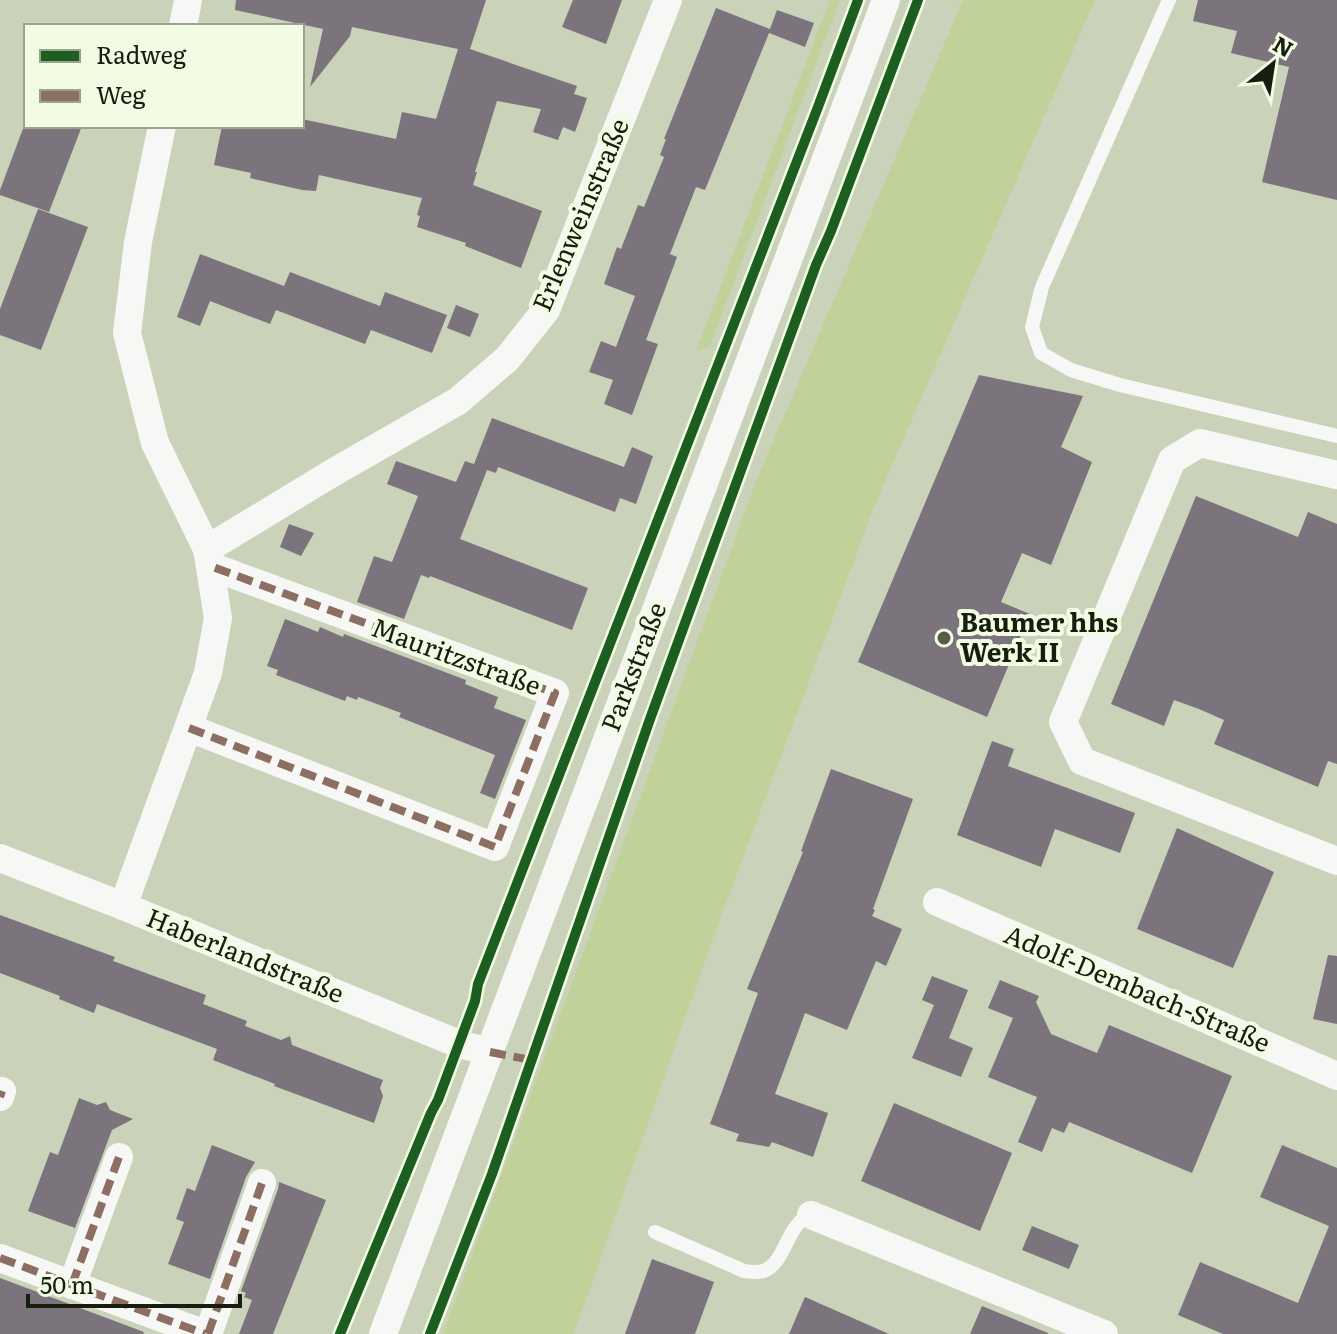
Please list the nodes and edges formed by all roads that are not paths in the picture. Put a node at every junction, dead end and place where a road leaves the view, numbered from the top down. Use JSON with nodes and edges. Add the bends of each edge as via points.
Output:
{"nodes":[{"id":1,"x":188,"y":0,"type":"edge"},
{"id":2,"x":668,"y":0,"type":"edge"},
{"id":3,"x":886,"y":0,"type":"edge"},
{"id":4,"x":1169,"y":0,"type":"edge"},
{"id":5,"x":183,"y":24,"type":"edge"},
{"id":6,"x":162,"y":128,"type":"edge"},
{"id":7,"x":1337,"y":436,"type":"edge"},
{"id":8,"x":1337,"y":475,"type":"edge"},
{"id":9,"x":208,"y":557,"type":"junction"},
{"id":10,"x":189,"y":728,"type":"junction"},
{"id":11,"x":0,"y":858,"type":"edge"},
{"id":12,"x":1337,"y":861,"type":"edge"},
{"id":13,"x":937,"y":902,"type":"dead end"},
{"id":14,"x":123,"y":906,"type":"junction"},
{"id":15,"x":490,"y":1052,"type":"junction"},
{"id":16,"x":1337,"y":1076,"type":"edge"},
{"id":17,"x":119,"y":1157,"type":"dead end"},
{"id":18,"x":262,"y":1183,"type":"dead end"},
{"id":19,"x":811,"y":1215,"type":"joint"},
{"id":20,"x":655,"y":1232,"type":"dead end"},
{"id":21,"x":0,"y":1258,"type":"edge"},
{"id":22,"x":72,"y":1285,"type":"junction"},
{"id":23,"x":206,"y":1334,"type":"edge"},
{"id":24,"x":383,"y":1334,"type":"edge"},
{"id":25,"x":1104,"y":1334,"type":"edge"}],
"edges":[{"from":1,"to":5,"type":"street"},
{"from":2,"to":9,"type":"street","name":"Erlenweinstraße","via":[[546,310],[507,359],[458,401],[334,472]]},
{"from":3,"to":15,"type":"street","name":"Parkstraße"},
{"from":4,"to":7,"type":"lane","via":[[1042,287],[1032,327],[1041,353],[1071,370],[1120,385]]},
{"from":6,"to":9,"type":"street","via":[[138,242],[127,333],[155,443]]},
{"from":8,"to":12,"type":"street","via":[[1200,443],[1172,460],[1063,722],[1082,761]]},
{"from":9,"to":10,"type":"street","via":[[218,618],[208,673]]},
{"from":9,"to":10,"type":"street","name":"Mauritzstraße","via":[[555,693],[495,847]]},
{"from":10,"to":14,"type":"street"},
{"from":11,"to":14,"type":"street","name":"Haberlandstraße"},
{"from":13,"to":16,"type":"street","name":"Adolf-Dembach-Straße"},
{"from":14,"to":15,"type":"street","name":"Haberlandstraße","via":[[459,1044]]},
{"from":15,"to":24,"type":"street","name":"Parkstraße"},
{"from":17,"to":22,"type":"street"},
{"from":18,"to":23,"type":"street"},
{"from":19,"to":20,"type":"lane","via":[[798,1222],[774,1264],[758,1272],[744,1271]]},
{"from":19,"to":25,"type":"street"},
{"from":21,"to":22,"type":"street"},
{"from":22,"to":23,"type":"street"}]}
